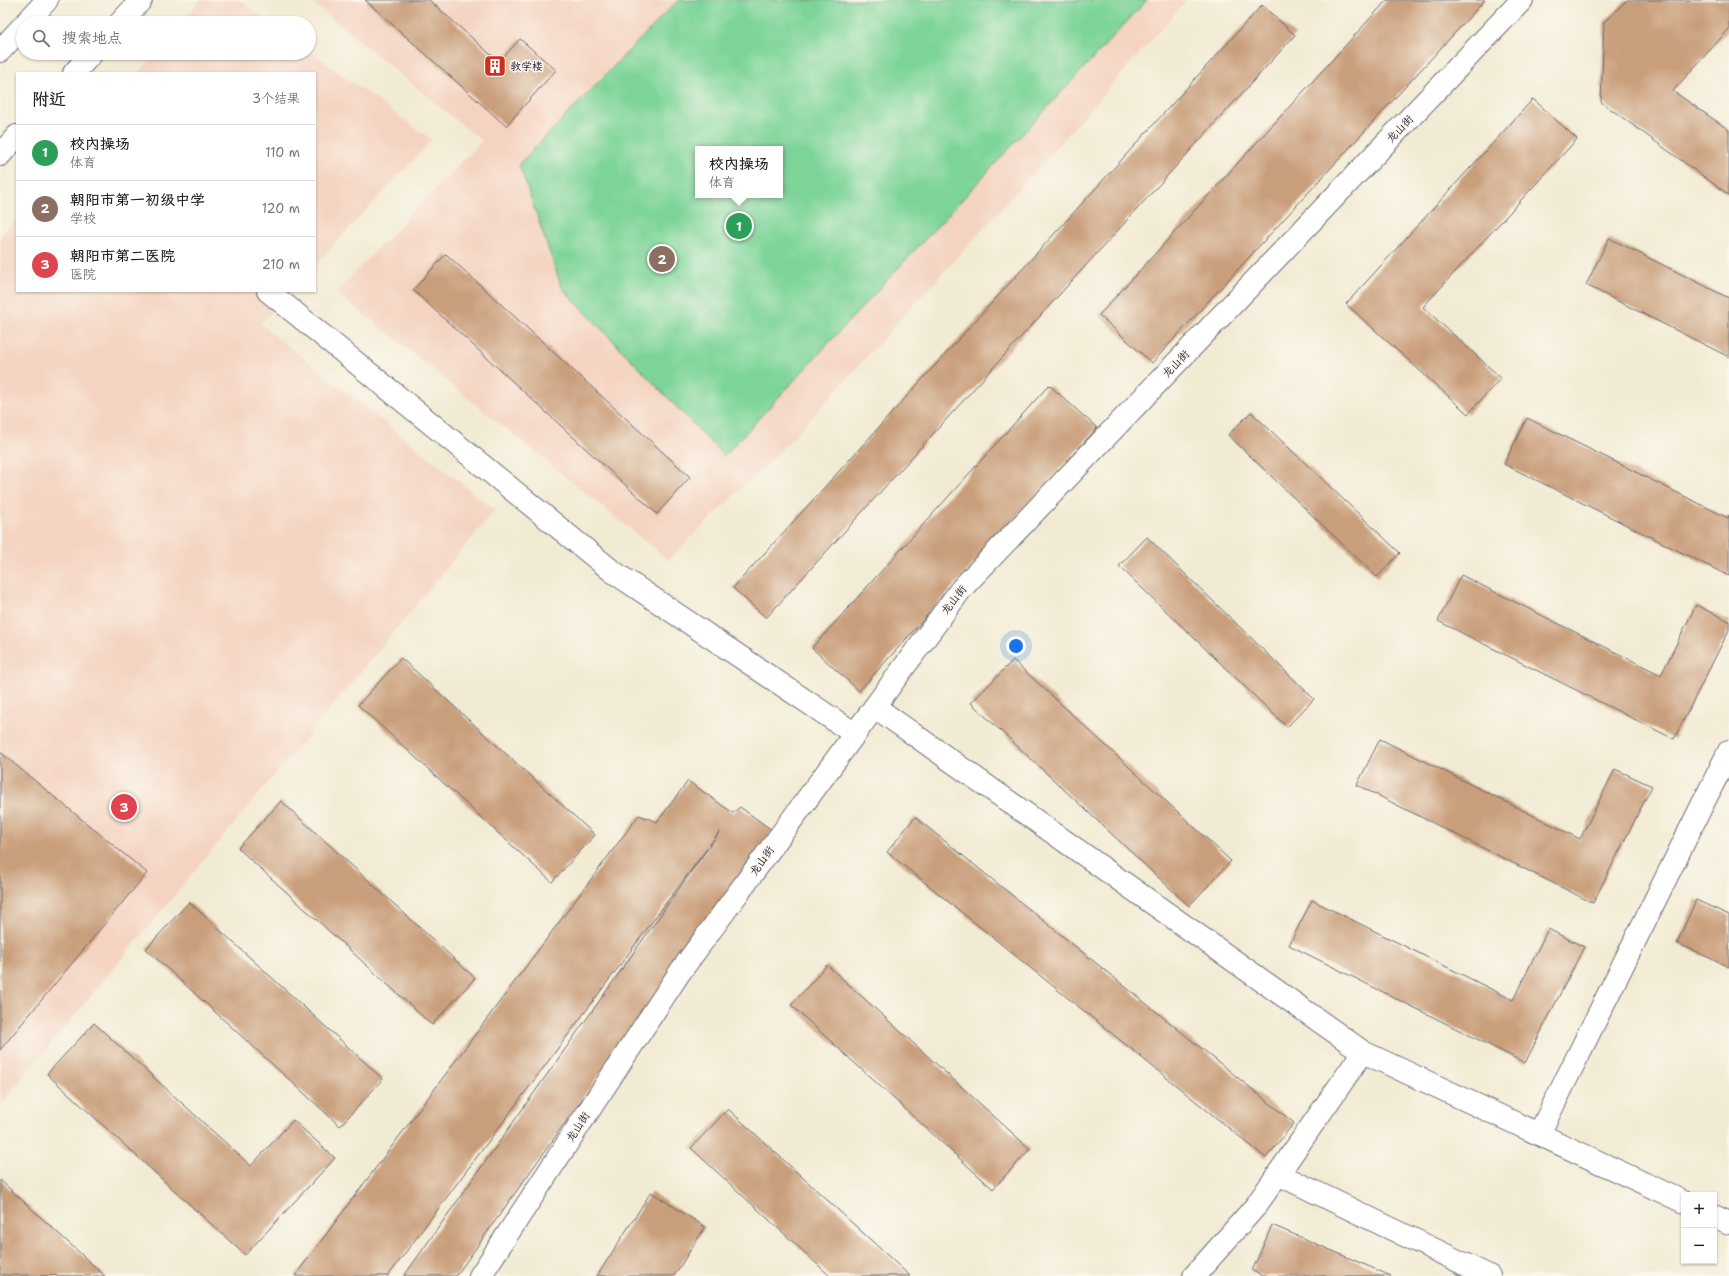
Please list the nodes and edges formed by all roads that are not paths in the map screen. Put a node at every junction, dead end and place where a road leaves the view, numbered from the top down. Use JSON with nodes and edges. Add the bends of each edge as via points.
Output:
{"nodes":[{"id":1,"x":47,"y":0,"type":"edge"},
{"id":2,"x":141,"y":0,"type":"edge"},
{"id":3,"x":1522,"y":0,"type":"edge"},
{"id":4,"x":32,"y":16,"type":"edge"},
{"id":5,"x":126,"y":16,"type":"edge"},
{"id":6,"x":16,"y":34,"type":"edge"},
{"id":7,"x":0,"y":51,"type":"edge"},
{"id":8,"x":86,"y":60,"type":"edge"},
{"id":9,"x":75,"y":72,"type":"edge"},
{"id":10,"x":16,"y":137,"type":"edge"},
{"id":11,"x":0,"y":155,"type":"edge"},
{"id":12,"x":269,"y":292,"type":"edge"},
{"id":13,"x":875,"y":707,"type":"junction"},
{"id":14,"x":855,"y":734,"type":"junction"},
{"id":15,"x":1729,"y":751,"type":"edge"},
{"id":16,"x":1363,"y":1052,"type":"junction"},
{"id":17,"x":1539,"y":1134,"type":"junction"},
{"id":18,"x":1278,"y":1174,"type":"junction"},
{"id":19,"x":1681,"y":1201,"type":"edge"},
{"id":20,"x":1717,"y":1218,"type":"edge"},
{"id":21,"x":1729,"y":1224,"type":"edge"},
{"id":22,"x":480,"y":1276,"type":"edge"},
{"id":23,"x":1194,"y":1276,"type":"edge"},
{"id":24,"x":1490,"y":1276,"type":"edge"}],
"edges":[{"from":1,"to":4,"type":"street"},
{"from":2,"to":5,"type":"street"},
{"from":3,"to":13,"type":"street","name":"龙山街","via":[[962,588]]},
{"from":6,"to":7,"type":"street"},
{"from":8,"to":9,"type":"street"},
{"from":10,"to":11,"type":"street"},
{"from":12,"to":14,"type":"street","via":[[612,571]]},
{"from":13,"to":14,"type":"street","name":"龙山街"},
{"from":13,"to":16,"type":"street"},
{"from":14,"to":22,"type":"street","name":"龙山街","via":[[680,972]]},
{"from":15,"to":17,"type":"street"},
{"from":16,"to":17,"type":"street"},
{"from":16,"to":18,"type":"street"},
{"from":17,"to":19,"type":"street"},
{"from":18,"to":23,"type":"street","via":[[1255,1207]]},
{"from":18,"to":24,"type":"street"},
{"from":20,"to":21,"type":"street"}]}
